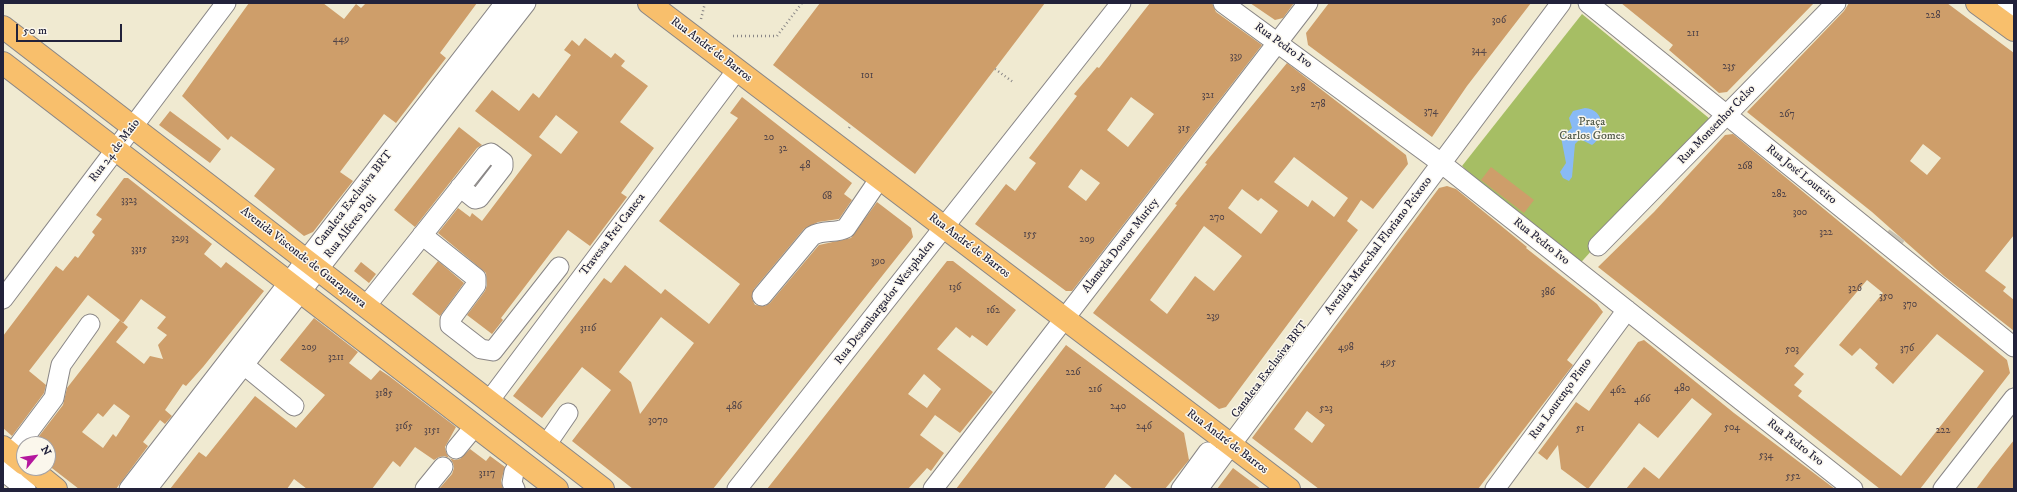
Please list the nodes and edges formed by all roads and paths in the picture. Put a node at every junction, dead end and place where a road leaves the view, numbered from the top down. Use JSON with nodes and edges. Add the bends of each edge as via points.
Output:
{"nodes":[{"id":1,"x":226,"y":3,"type":"edge"},
{"id":2,"x":505,"y":3,"type":"edge"},
{"id":3,"x":526,"y":3,"type":"edge"},
{"id":4,"x":649,"y":3,"type":"edge"},
{"id":5,"x":705,"y":3,"type":"edge"},
{"id":6,"x":802,"y":3,"type":"edge"},
{"id":7,"x":1121,"y":3,"type":"edge"},
{"id":8,"x":1223,"y":3,"type":"edge"},
{"id":9,"x":1308,"y":3,"type":"edge"},
{"id":10,"x":1561,"y":3,"type":"edge"},
{"id":11,"x":1588,"y":3,"type":"edge"},
{"id":12,"x":1836,"y":3,"type":"edge"},
{"id":13,"x":1977,"y":3,"type":"edge"},
{"id":14,"x":1109,"y":11,"type":"edge"},
{"id":15,"x":2008,"y":17,"type":"edge"},
{"id":16,"x":701,"y":19,"type":"dead end"},
{"id":17,"x":3,"y":27,"type":"edge"},
{"id":18,"x":733,"y":36,"type":"dead end"},
{"id":19,"x":1278,"y":42,"type":"junction"},
{"id":20,"x":3,"y":63,"type":"edge"},
{"id":21,"x":995,"y":69,"type":"dead end"},
{"id":22,"x":737,"y":70,"type":"junction"},
{"id":23,"x":1013,"y":82,"type":"dead end"},
{"id":24,"x":1727,"y":115,"type":"junction"},
{"id":25,"x":851,"y":125,"type":"dead end"},
{"id":26,"x":133,"y":127,"type":"junction"},
{"id":27,"x":849,"y":128,"type":"dead end"},
{"id":28,"x":116,"y":150,"type":"junction"},
{"id":29,"x":1436,"y":159,"type":"junction"},
{"id":30,"x":880,"y":178,"type":"junction"},
{"id":31,"x":460,"y":187,"type":"dead end"},
{"id":32,"x":189,"y":206,"type":"junction"},
{"id":33,"x":242,"y":211,"type":"junction"},
{"id":34,"x":944,"y":227,"type":"junction"},
{"id":35,"x":422,"y":235,"type":"junction"},
{"id":36,"x":1598,"y":246,"type":"dead end"},
{"id":37,"x":312,"y":265,"type":"junction"},
{"id":38,"x":558,"y":267,"type":"dead end"},
{"id":39,"x":295,"y":287,"type":"junction"},
{"id":40,"x":762,"y":296,"type":"dead end"},
{"id":41,"x":3,"y":299,"type":"edge"},
{"id":42,"x":366,"y":306,"type":"junction"},
{"id":43,"x":1626,"y":310,"type":"junction"},
{"id":44,"x":1065,"y":319,"type":"junction"},
{"id":45,"x":90,"y":324,"type":"dead end"},
{"id":46,"x":396,"y":329,"type":"junction"},
{"id":47,"x":2014,"y":347,"type":"edge"},
{"id":48,"x":244,"y":365,"type":"junction"},
{"id":49,"x":415,"y":380,"type":"junction"},
{"id":50,"x":2014,"y":398,"type":"edge"},
{"id":51,"x":489,"y":401,"type":"junction"},
{"id":52,"x":294,"y":406,"type":"dead end"},
{"id":53,"x":568,"y":413,"type":"dead end"},
{"id":54,"x":475,"y":426,"type":"junction"},
{"id":55,"x":1225,"y":441,"type":"junction"},
{"id":56,"x":546,"y":445,"type":"junction"},
{"id":57,"x":502,"y":447,"type":"junction"},
{"id":58,"x":456,"y":449,"type":"dead end"},
{"id":59,"x":10,"y":459,"type":"edge"},
{"id":60,"x":522,"y":462,"type":"junction"},
{"id":61,"x":571,"y":464,"type":"junction"},
{"id":62,"x":443,"y":467,"type":"dead end"},
{"id":63,"x":40,"y":476,"type":"edge"},
{"id":64,"x":26,"y":489,"type":"edge"},
{"id":65,"x":56,"y":489,"type":"edge"},
{"id":66,"x":129,"y":489,"type":"edge"},
{"id":67,"x":147,"y":489,"type":"edge"},
{"id":68,"x":426,"y":489,"type":"edge"},
{"id":69,"x":515,"y":489,"type":"edge"},
{"id":70,"x":557,"y":489,"type":"edge"},
{"id":71,"x":603,"y":489,"type":"edge"},
{"id":72,"x":737,"y":489,"type":"edge"},
{"id":73,"x":934,"y":489,"type":"edge"},
{"id":74,"x":1181,"y":489,"type":"edge"},
{"id":75,"x":1198,"y":489,"type":"edge"},
{"id":76,"x":1289,"y":489,"type":"edge"},
{"id":77,"x":1495,"y":489,"type":"edge"},
{"id":78,"x":1853,"y":489,"type":"edge"},
{"id":79,"x":1943,"y":489,"type":"edge"}],
"edges":[{"from":1,"to":26,"type":"street","name":"Rua 24 de Maio"},
{"from":2,"to":37,"type":"street","name":"Canaleta Exclusiva BRT"},
{"from":3,"to":37,"type":"street","name":"Rua Alferes Poli"},
{"from":4,"to":22,"type":"main road","name":"Rua André de Barros"},
{"from":5,"to":16,"type":"path"},
{"from":6,"to":18,"type":"path","via":[[777,36]]},
{"from":7,"to":14,"type":"street","name":"Rua Desembargador Westphalen"},
{"from":8,"to":19,"type":"street","name":"Rua Pedro Ivo"},
{"from":9,"to":19,"type":"street","name":"Alameda Doutor Muricy"},
{"from":10,"to":29,"type":"street","name":"Avenida Marechal Floriano Peixoto"},
{"from":11,"to":24,"type":"street","name":"Rua José Loureiro"},
{"from":12,"to":24,"type":"street","name":"Rua Monsenhor Celso"},
{"from":13,"to":15,"type":"main road"},
{"from":14,"to":34,"type":"street","name":"Rua Desembargador Westphalen"},
{"from":17,"to":26,"type":"main road","name":"Avenida Visconde de Guarapuava"},
{"from":19,"to":29,"type":"street","name":"Rua Pedro Ivo"},
{"from":19,"to":44,"type":"street","name":"Alameda Doutor Muricy"},
{"from":20,"to":28,"type":"main road"},
{"from":21,"to":23,"type":"path"},
{"from":22,"to":30,"type":"main road","name":"Rua André de Barros"},
{"from":22,"to":51,"type":"street","name":"Travessa Frei Caneca"},
{"from":24,"to":36,"type":"street","name":"Rua Monsenhor Celso"},
{"from":24,"to":47,"type":"street","name":"Rua José Loureiro"},
{"from":25,"to":27,"type":"path"},
{"from":26,"to":28,"type":"street","name":"Rua 24 de Maio"},
{"from":26,"to":33,"type":"main road","name":"Avenida Visconde de Guarapuava"},
{"from":28,"to":32,"type":"main road"},
{"from":28,"to":41,"type":"street","name":"Rua 24 de Maio"},
{"from":29,"to":43,"type":"street","name":"Rua Pedro Ivo"},
{"from":29,"to":55,"type":"street","name":"Avenida Marechal Floriano Peixoto"},
{"from":30,"to":34,"type":"main road","name":"Rua André de Barros"},
{"from":30,"to":40,"type":"street","via":[[846,228],[817,232],[812,236]]},
{"from":31,"to":35,"type":"street"},
{"from":32,"to":33,"type":"main road"},
{"from":32,"to":39,"type":"main road"},
{"from":33,"to":37,"type":"main road","name":"Avenida Visconde de Guarapuava"},
{"from":34,"to":44,"type":"main road","name":"Rua André de Barros"},
{"from":34,"to":72,"type":"street","name":"Rua Desembargador Westphalen"},
{"from":35,"to":38,"type":"street","via":[[476,278],[476,285],[450,320],[450,325],[481,349],[493,351]]},
{"from":35,"to":42,"type":"street"},
{"from":37,"to":39,"type":"street","name":"Rua Alferes Poli"},
{"from":37,"to":42,"type":"main road","name":"Avenida Visconde de Guarapuava"},
{"from":39,"to":48,"type":"street","name":"Rua Alferes Poli"},
{"from":39,"to":49,"type":"main road"},
{"from":39,"to":66,"type":"street"},
{"from":42,"to":46,"type":"main road","name":"Avenida Visconde de Guarapuava"},
{"from":43,"to":77,"type":"street","name":"Rua Lourenço Pinto"},
{"from":43,"to":78,"type":"street","name":"Rua Pedro Ivo"},
{"from":44,"to":55,"type":"main road","name":"Rua André de Barros"},
{"from":44,"to":73,"type":"street","name":"Alameda Doutor Muricy"},
{"from":45,"to":59,"type":"street","via":[[61,365],[54,398]]},
{"from":46,"to":49,"type":"main road"},
{"from":46,"to":51,"type":"main road","name":"Avenida Visconde de Guarapuava"},
{"from":48,"to":52,"type":"street"},
{"from":48,"to":67,"type":"street","name":"Rua Alferes Poli"},
{"from":49,"to":54,"type":"main road"},
{"from":50,"to":79,"type":"street"},
{"from":51,"to":56,"type":"main road","name":"Avenida Visconde de Guarapuava"},
{"from":53,"to":56,"type":"street"},
{"from":54,"to":57,"type":"main road"},
{"from":54,"to":58,"type":"street"},
{"from":55,"to":74,"type":"street"},
{"from":55,"to":75,"type":"street","name":"Avenida Marechal Floriano Peixoto"},
{"from":55,"to":76,"type":"main road","name":"Rua André de Barros"},
{"from":56,"to":61,"type":"main road","name":"Avenida Visconde de Guarapuava"},
{"from":57,"to":60,"type":"main road"},
{"from":57,"to":61,"type":"main road"},
{"from":59,"to":64,"type":"street"},
{"from":60,"to":69,"type":"street","via":[[514,472],[512,483]]},
{"from":60,"to":70,"type":"main road"},
{"from":61,"to":71,"type":"main road","name":"Avenida Visconde de Guarapuava"},
{"from":62,"to":68,"type":"street"},
{"from":63,"to":65,"type":"main road"}]}
